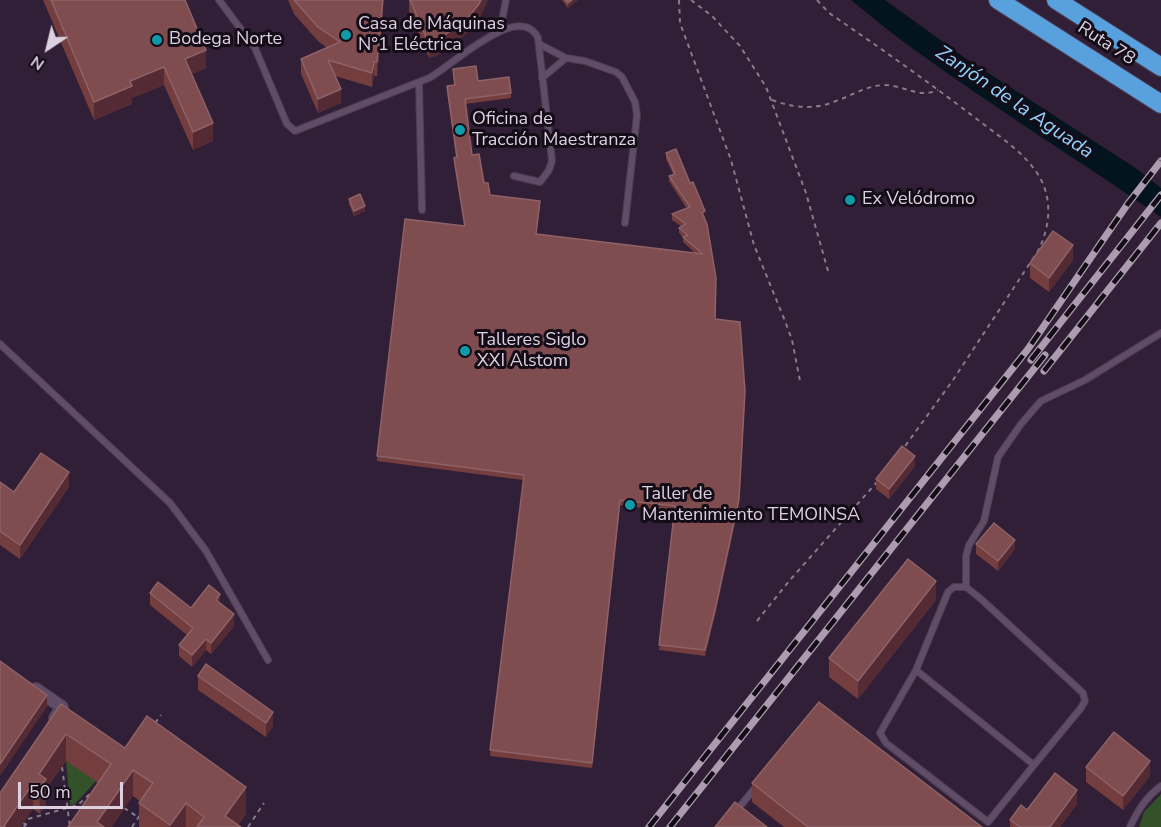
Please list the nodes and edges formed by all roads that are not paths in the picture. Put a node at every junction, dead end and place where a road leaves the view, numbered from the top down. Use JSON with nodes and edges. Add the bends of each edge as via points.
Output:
{"nodes":[{"id":1,"x":219,"y":0,"type":"edge"},
{"id":2,"x":506,"y":0,"type":"edge"},
{"id":3,"x":998,"y":0,"type":"edge"},
{"id":4,"x":1056,"y":0,"type":"edge"},
{"id":5,"x":509,"y":16,"type":"dead end"},
{"id":6,"x":502,"y":20,"type":"junction"},
{"id":7,"x":528,"y":21,"type":"dead end"},
{"id":8,"x":539,"y":44,"type":"junction"},
{"id":9,"x":566,"y":58,"type":"junction"},
{"id":10,"x":1161,"y":67,"type":"edge"},
{"id":11,"x":542,"y":78,"type":"junction"},
{"id":12,"x":418,"y":82,"type":"junction"},
{"id":13,"x":1161,"y":104,"type":"edge"},
{"id":14,"x":514,"y":176,"type":"dead end"},
{"id":15,"x":422,"y":210,"type":"dead end"},
{"id":16,"x":625,"y":223,"type":"dead end"},
{"id":17,"x":1161,"y":333,"type":"edge"},
{"id":18,"x":0,"y":344,"type":"edge"},
{"id":19,"x":966,"y":587,"type":"junction"},
{"id":20,"x":268,"y":660,"type":"dead end"},
{"id":21,"x":916,"y":670,"type":"junction"},
{"id":22,"x":27,"y":683,"type":"edge"},
{"id":23,"x":50,"y":726,"type":"edge"},
{"id":24,"x":1034,"y":765,"type":"junction"},
{"id":25,"x":761,"y":782,"type":"edge"},
{"id":26,"x":1161,"y":786,"type":"edge"},
{"id":27,"x":738,"y":809,"type":"junction"},
{"id":28,"x":746,"y":815,"type":"edge"},
{"id":29,"x":730,"y":818,"type":"edge"},
{"id":30,"x":988,"y":822,"type":"junction"},
{"id":31,"x":994,"y":827,"type":"edge"},
{"id":32,"x":1131,"y":827,"type":"edge"}],
"edges":[{"from":1,"to":12,"type":"lane","via":[[255,48],[292,130]]},
{"from":2,"to":6,"type":"lane"},
{"from":3,"to":13,"type":"highway","name":"Ruta 78"},
{"from":4,"to":10,"type":"highway","name":"Ruta 78"},
{"from":5,"to":6,"type":"lane"},
{"from":6,"to":12,"type":"lane","via":[[461,49],[437,74]]},
{"from":7,"to":8,"type":"lane"},
{"from":8,"to":9,"type":"lane"},
{"from":8,"to":11,"type":"lane"},
{"from":9,"to":11,"type":"lane"},
{"from":9,"to":16,"type":"lane","via":[[616,72],[635,102],[637,115]]},
{"from":11,"to":14,"type":"lane","via":[[551,166],[540,182]]},
{"from":12,"to":15,"type":"lane"},
{"from":17,"to":19,"type":"lane","via":[[1085,380],[1041,401],[1021,424],[998,457],[984,521],[966,556]]},
{"from":18,"to":20,"type":"lane","via":[[170,503],[211,559]]},
{"from":19,"to":21,"type":"lane","via":[[954,587],[948,592]]},
{"from":19,"to":24,"type":"lane","via":[[1083,693],[1085,701],[1081,708]]},
{"from":21,"to":24,"type":"lane"},
{"from":21,"to":30,"type":"lane","via":[[880,733],[886,743]]},
{"from":22,"to":23,"type":"street","via":[[63,707]]},
{"from":24,"to":30,"type":"lane"},
{"from":25,"to":27,"type":"lane"},
{"from":26,"to":32,"type":"lane","via":[[1140,806]]},
{"from":27,"to":28,"type":"lane"},
{"from":27,"to":29,"type":"lane"},
{"from":30,"to":31,"type":"lane"}]}
